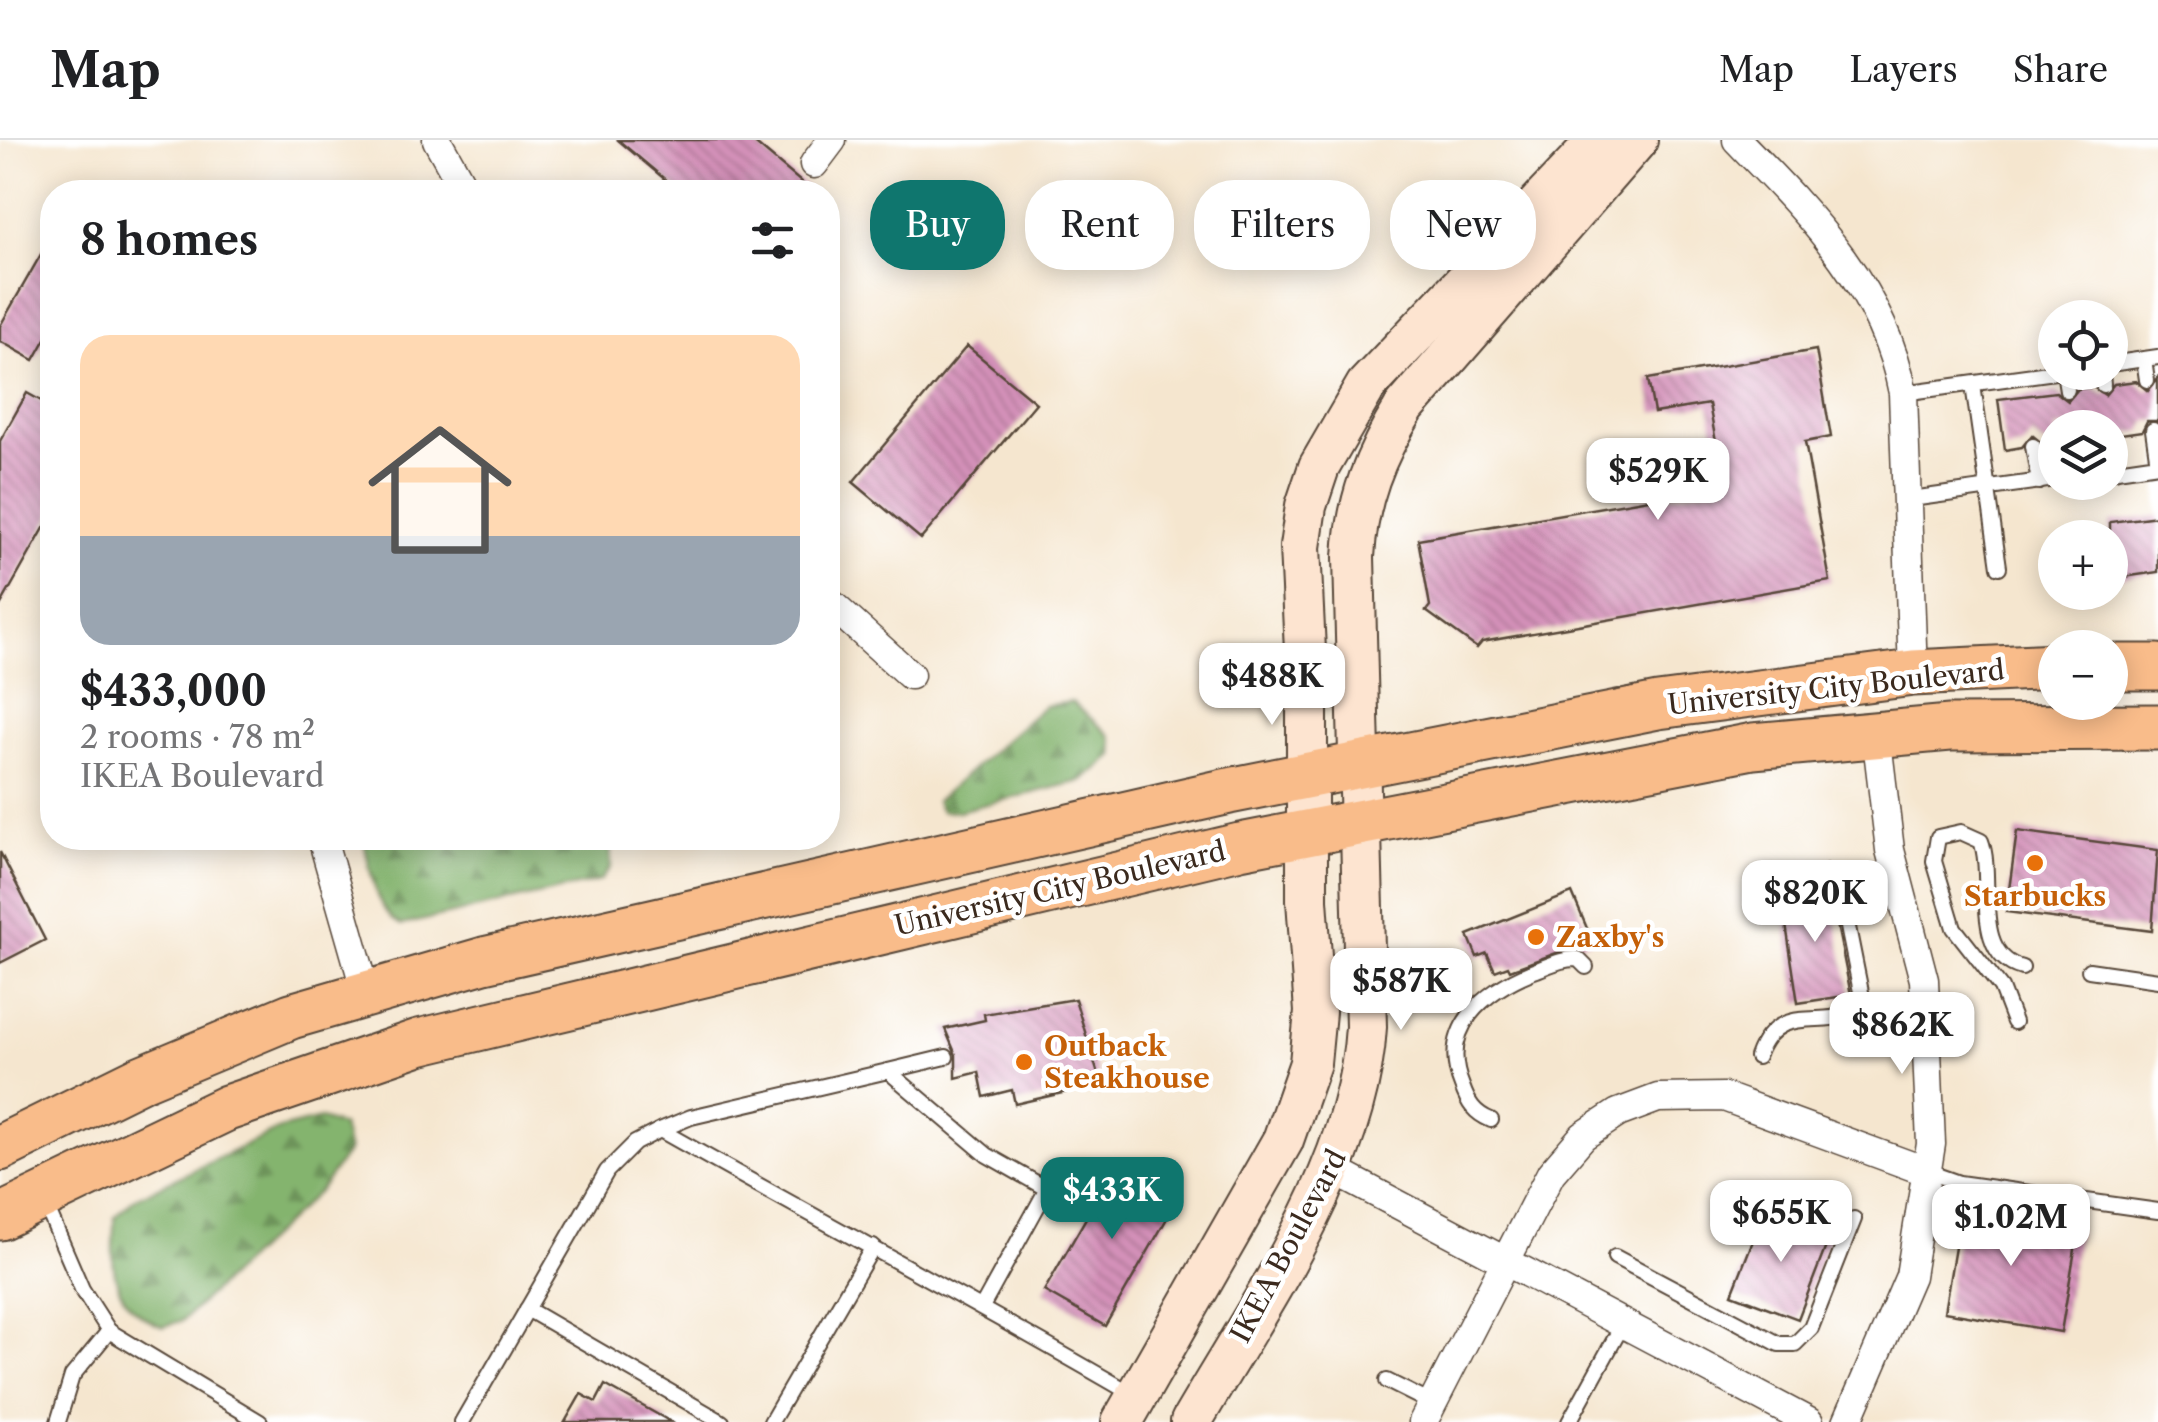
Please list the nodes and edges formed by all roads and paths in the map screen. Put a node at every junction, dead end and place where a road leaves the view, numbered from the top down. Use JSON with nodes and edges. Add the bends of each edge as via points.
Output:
{"nodes":[{"id":1,"x":436,"y":140,"type":"edge"},
{"id":2,"x":832,"y":140,"type":"edge"},
{"id":3,"x":1599,"y":140,"type":"edge"},
{"id":4,"x":1637,"y":140,"type":"edge"},
{"id":5,"x":1738,"y":140,"type":"edge"},
{"id":6,"x":814,"y":164,"type":"dead end"},
{"id":7,"x":459,"y":180,"type":"edge"},
{"id":8,"x":2151,"y":358,"type":"edge"},
{"id":9,"x":2038,"y":375,"type":"edge"},
{"id":10,"x":2023,"y":377,"type":"junction"},
{"id":11,"x":2146,"y":380,"type":"dead end"},
{"id":12,"x":1973,"y":385,"type":"junction"},
{"id":13,"x":1903,"y":392,"type":"junction"},
{"id":14,"x":2026,"y":396,"type":"dead end"},
{"id":15,"x":2154,"y":430,"type":"dead end"},
{"id":16,"x":2034,"y":446,"type":"dead end"},
{"id":17,"x":2128,"y":469,"type":"edge"},
{"id":18,"x":2038,"y":482,"type":"joint"},
{"id":19,"x":1988,"y":490,"type":"junction"},
{"id":20,"x":1904,"y":500,"type":"junction"},
{"id":21,"x":1998,"y":567,"type":"dead end"},
{"id":22,"x":840,"y":613,"type":"edge"},
{"id":23,"x":2038,"y":667,"type":"edge"},
{"id":24,"x":2128,"y":667,"type":"edge"},
{"id":25,"x":2158,"y":668,"type":"edge"},
{"id":26,"x":1913,"y":673,"type":"junction"},
{"id":27,"x":910,"y":674,"type":"dead end"},
{"id":28,"x":2158,"y":727,"type":"edge"},
{"id":29,"x":1876,"y":733,"type":"junction"},
{"id":30,"x":1361,"y":765,"type":"junction"},
{"id":31,"x":1306,"y":776,"type":"junction"},
{"id":32,"x":1362,"y":822,"type":"junction"},
{"id":33,"x":1307,"y":833,"type":"junction"},
{"id":34,"x":325,"y":850,"type":"edge"},
{"id":35,"x":1768,"y":872,"type":"dead end"},
{"id":36,"x":1586,"y":967,"type":"dead end"},
{"id":37,"x":2022,"y":968,"type":"dead end"},
{"id":38,"x":2089,"y":970,"type":"dead end"},
{"id":39,"x":2158,"y":980,"type":"edge"},
{"id":40,"x":366,"y":992,"type":"junction"},
{"id":41,"x":2014,"y":1022,"type":"dead end"},
{"id":42,"x":946,"y":1057,"type":"dead end"},
{"id":43,"x":1758,"y":1057,"type":"dead end"},
{"id":44,"x":888,"y":1071,"type":"junction"},
{"id":45,"x":1491,"y":1120,"type":"dead end"},
{"id":46,"x":660,"y":1130,"type":"junction"},
{"id":47,"x":0,"y":1148,"type":"edge"},
{"id":48,"x":1332,"y":1170,"type":"junction"},
{"id":49,"x":1928,"y":1172,"type":"junction"},
{"id":50,"x":42,"y":1196,"type":"junction"},
{"id":51,"x":2158,"y":1211,"type":"edge"},
{"id":52,"x":0,"y":1216,"type":"edge"},
{"id":53,"x":1854,"y":1219,"type":"dead end"},
{"id":54,"x":873,"y":1247,"type":"junction"},
{"id":55,"x":1616,"y":1256,"type":"dead end"},
{"id":56,"x":1508,"y":1262,"type":"junction"},
{"id":57,"x":982,"y":1307,"type":"junction"},
{"id":58,"x":526,"y":1309,"type":"junction"},
{"id":59,"x":1624,"y":1320,"type":"junction"},
{"id":60,"x":109,"y":1331,"type":"junction"},
{"id":61,"x":1387,"y":1381,"type":"dead end"},
{"id":62,"x":1138,"y":1413,"type":"edge"},
{"id":63,"x":1428,"y":1413,"type":"edge"},
{"id":64,"x":58,"y":1422,"type":"edge"},
{"id":65,"x":260,"y":1422,"type":"edge"},
{"id":66,"x":462,"y":1422,"type":"edge"},
{"id":67,"x":722,"y":1422,"type":"edge"},
{"id":68,"x":771,"y":1422,"type":"edge"},
{"id":69,"x":1191,"y":1422,"type":"edge"},
{"id":70,"x":1569,"y":1422,"type":"edge"},
{"id":71,"x":1809,"y":1422,"type":"edge"},
{"id":72,"x":1847,"y":1422,"type":"edge"}],
"edges":[{"from":1,"to":7,"type":"street"},
{"from":2,"to":6,"type":"street"},
{"from":3,"to":31,"type":"street","name":"IKEA Boulevard","via":[[1380,369],[1328,448],[1306,506],[1300,546]]},
{"from":4,"to":30,"type":"street","name":"IKEA Boulevard","via":[[1424,384],[1372,468],[1358,510],[1354,556]]},
{"from":5,"to":13,"type":"street","via":[[1842,254],[1886,332]]},
{"from":8,"to":11,"type":"lane"},
{"from":9,"to":10,"type":"lane"},
{"from":10,"to":12,"type":"lane"},
{"from":10,"to":14,"type":"lane"},
{"from":12,"to":13,"type":"lane"},
{"from":12,"to":19,"type":"lane"},
{"from":13,"to":20,"type":"street"},
{"from":15,"to":17,"type":"lane","via":[[2158,464]]},
{"from":16,"to":18,"type":"lane"},
{"from":18,"to":19,"type":"lane"},
{"from":19,"to":20,"type":"lane"},
{"from":19,"to":21,"type":"lane"},
{"from":20,"to":26,"type":"street"},
{"from":22,"to":27,"type":"street"},
{"from":23,"to":26,"type":"main road","name":"University City Boulevard"},
{"from":24,"to":25,"type":"main road"},
{"from":26,"to":30,"type":"main road","name":"University City Boulevard","via":[[1710,697]]},
{"from":28,"to":29,"type":"main road","name":"University City Boulevard"},
{"from":29,"to":32,"type":"main road","name":"University City Boulevard","via":[[1753,746]]},
{"from":29,"to":49,"type":"street","via":[[1890,850],[1924,980],[1932,1108]]},
{"from":30,"to":31,"type":"main road","name":"University City Boulevard"},
{"from":30,"to":32,"type":"street","name":"IKEA Boulevard"},
{"from":31,"to":33,"type":"street","name":"IKEA Boulevard"},
{"from":31,"to":40,"type":"main road","name":"University City Boulevard"},
{"from":32,"to":33,"type":"main road","name":"University City Boulevard"},
{"from":32,"to":48,"type":"street","name":"IKEA Boulevard","via":[[1365,1048],[1358,1095]]},
{"from":33,"to":50,"type":"main road","name":"University City Boulevard","via":[[419,1042],[227,1108]]},
{"from":33,"to":62,"type":"street","name":"IKEA Boulevard","via":[[1314,1012],[1299,1105]]},
{"from":34,"to":40,"type":"street"},
{"from":35,"to":43,"type":"lane","via":[[1838,876],[1862,997],[1848,1014],[1776,1026]]},
{"from":36,"to":45,"type":"lane","via":[[1565,959],[1503,984],[1465,1019],[1454,1052],[1457,1074],[1474,1110]]},
{"from":37,"to":41,"type":"lane","via":[[1988,930],[1981,841],[1960,832],[1938,837],[1932,854],[1954,928],[2001,988]]},
{"from":38,"to":39,"type":"lane"},
{"from":40,"to":47,"type":"main road","name":"University City Boulevard","via":[[207,1049]]},
{"from":42,"to":44,"type":"lane"},
{"from":44,"to":46,"type":"lane"},
{"from":44,"to":57,"type":"lane","via":[[987,1155],[1047,1189]]},
{"from":46,"to":54,"type":"lane"},
{"from":46,"to":58,"type":"lane","via":[[606,1172]]},
{"from":48,"to":56,"type":"street"},
{"from":48,"to":69,"type":"street","name":"IKEA Boulevard"},
{"from":49,"to":51,"type":"lane"},
{"from":49,"to":56,"type":"street","via":[[1749,1102],[1704,1094],[1658,1098],[1598,1124],[1565,1153]]},
{"from":49,"to":72,"type":"street","via":[[1910,1276]]},
{"from":50,"to":52,"type":"main road","name":"University City Boulevard"},
{"from":50,"to":60,"type":"lane","via":[[82,1289]]},
{"from":53,"to":55,"type":"lane","via":[[1812,1328],[1795,1344],[1780,1344]]},
{"from":54,"to":57,"type":"lane"},
{"from":54,"to":68,"type":"lane"},
{"from":56,"to":59,"type":"street"},
{"from":56,"to":63,"type":"street"},
{"from":57,"to":62,"type":"lane"},
{"from":58,"to":66,"type":"lane"},
{"from":58,"to":67,"type":"lane"},
{"from":59,"to":70,"type":"lane"},
{"from":59,"to":71,"type":"street"},
{"from":60,"to":64,"type":"lane","via":[[72,1376]]},
{"from":60,"to":65,"type":"lane"},
{"from":61,"to":63,"type":"lane"}]}
